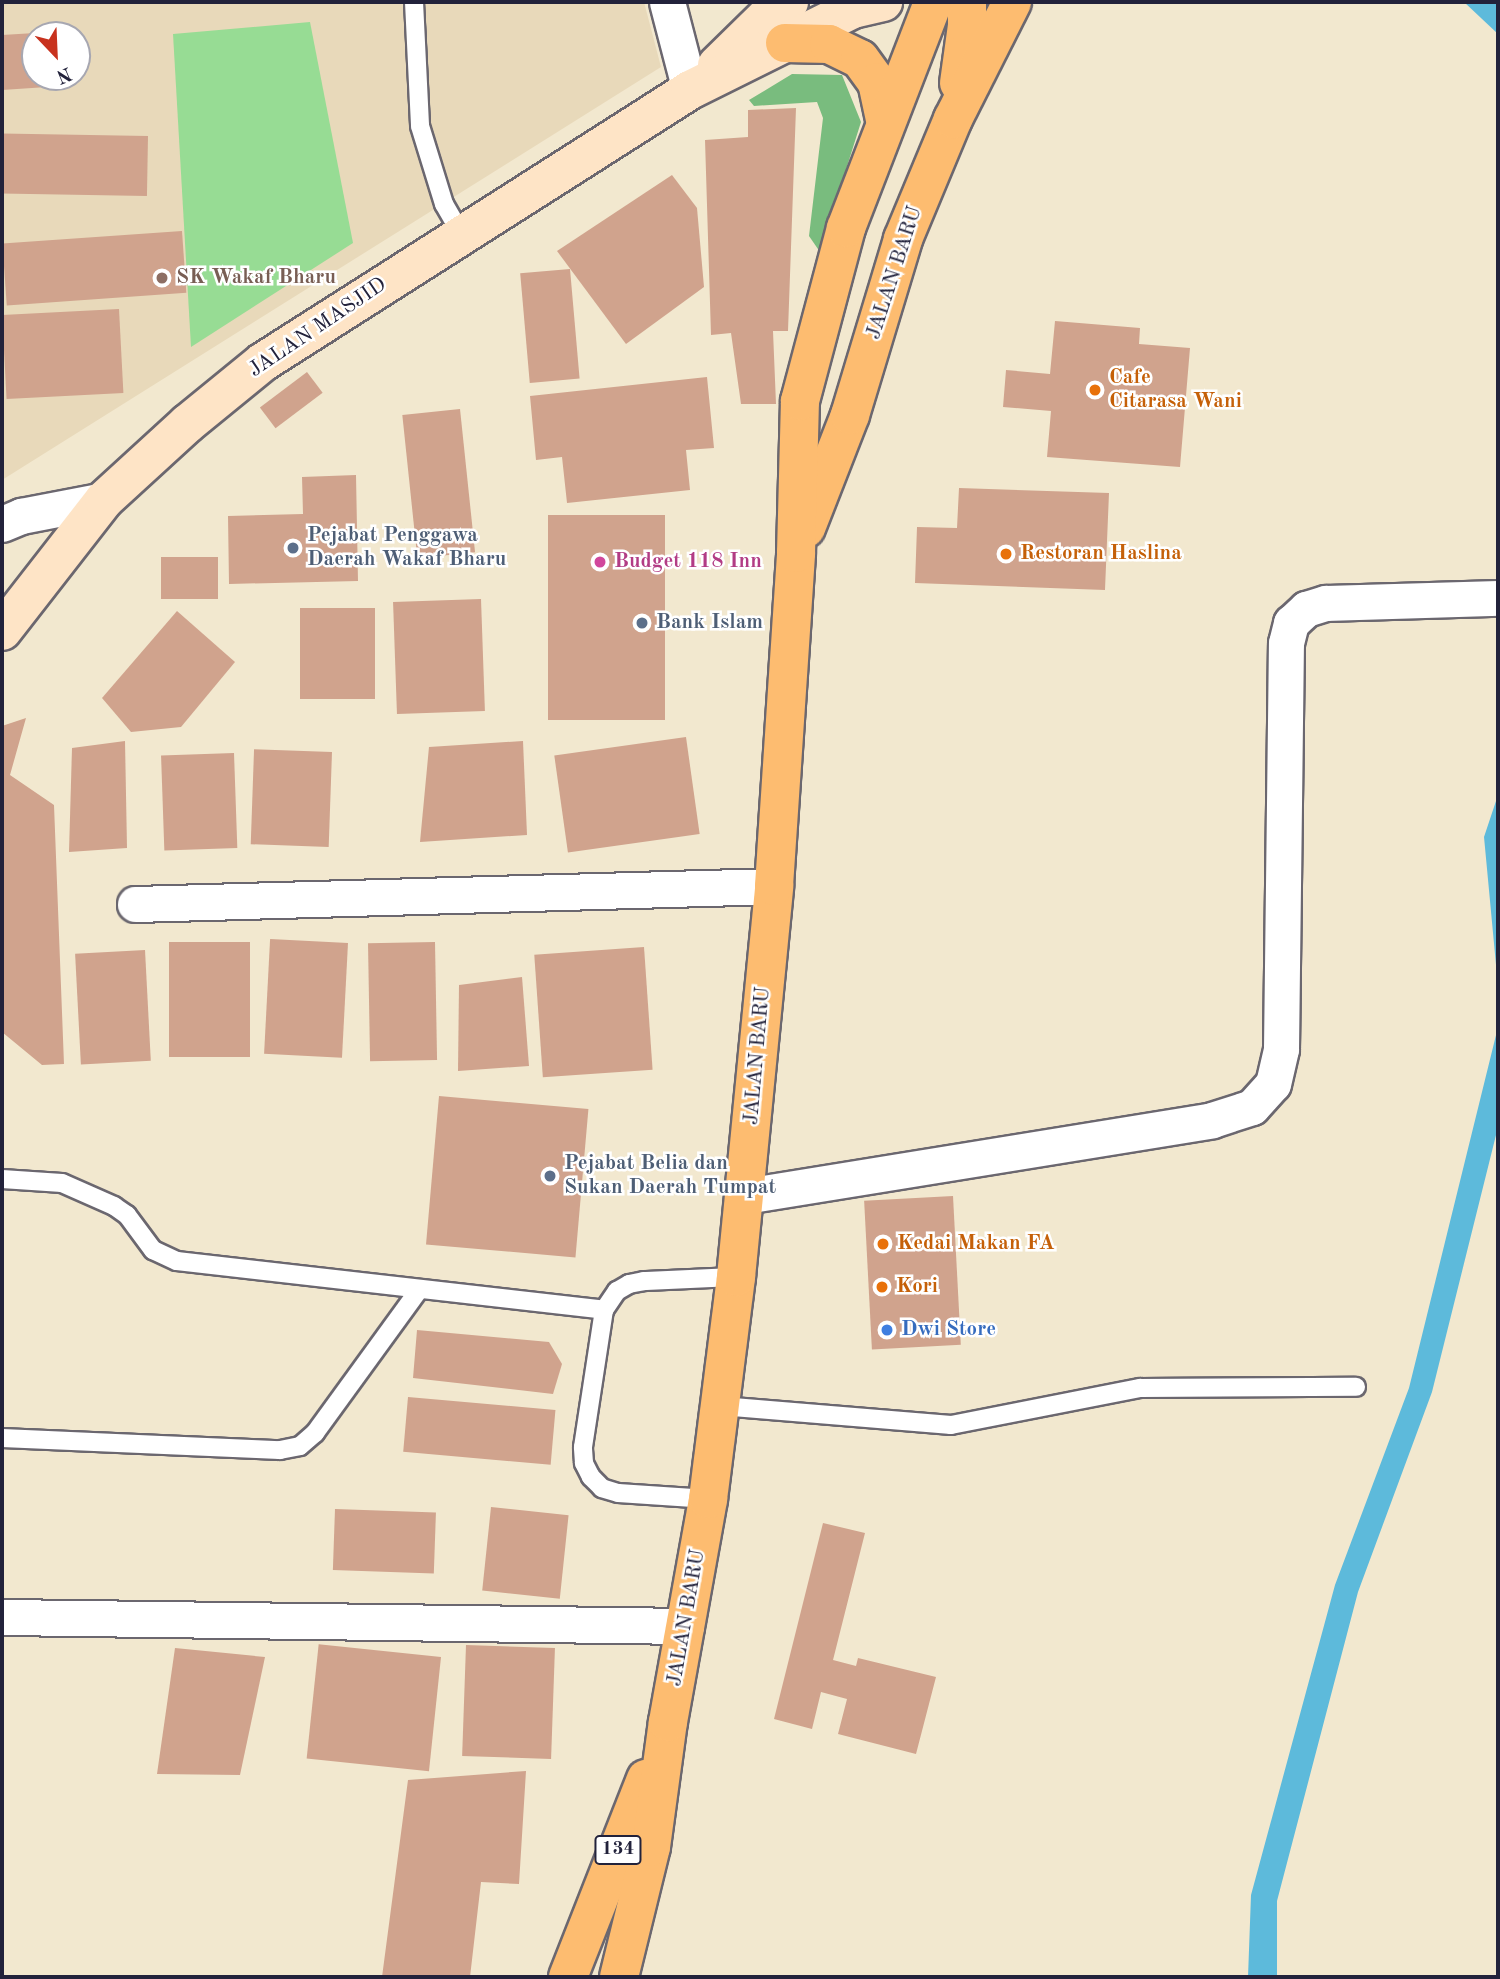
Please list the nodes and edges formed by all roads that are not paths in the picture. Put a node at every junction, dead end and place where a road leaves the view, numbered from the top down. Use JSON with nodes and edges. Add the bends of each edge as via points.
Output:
{"nodes":[{"id":1,"x":414,"y":2,"type":"edge"},
{"id":2,"x":667,"y":2,"type":"edge"},
{"id":3,"x":789,"y":2,"type":"edge"},
{"id":4,"x":883,"y":2,"type":"edge"},
{"id":5,"x":1012,"y":2,"type":"edge"},
{"id":6,"x":938,"y":3,"type":"edge"},
{"id":7,"x":786,"y":43,"type":"junction"},
{"id":8,"x":690,"y":90,"type":"junction"},
{"id":9,"x":953,"y":119,"type":"junction"},
{"id":10,"x":885,"y":121,"type":"junction"},
{"id":11,"x":461,"y":233,"type":"junction"},
{"id":12,"x":104,"y":500,"type":"junction"},
{"id":13,"x":2,"y":524,"type":"edge"},
{"id":14,"x":796,"y":552,"type":"junction"},
{"id":15,"x":1498,"y":598,"type":"edge"},
{"id":16,"x":2,"y":631,"type":"edge"},
{"id":17,"x":774,"y":886,"type":"junction"},
{"id":18,"x":135,"y":904,"type":"dead end"},
{"id":19,"x":2,"y":1179,"type":"edge"},
{"id":20,"x":745,"y":1196,"type":"junction"},
{"id":21,"x":736,"y":1277,"type":"junction"},
{"id":22,"x":419,"y":1290,"type":"junction"},
{"id":23,"x":604,"y":1310,"type":"junction"},
{"id":24,"x":1356,"y":1388,"type":"dead end"},
{"id":25,"x":721,"y":1406,"type":"junction"},
{"id":26,"x":2,"y":1438,"type":"edge"},
{"id":27,"x":708,"y":1499,"type":"junction"},
{"id":28,"x":2,"y":1617,"type":"edge"},
{"id":29,"x":686,"y":1626,"type":"junction"},
{"id":30,"x":668,"y":1722,"type":"junction"},
{"id":31,"x":568,"y":1977,"type":"edge"},
{"id":32,"x":619,"y":1977,"type":"edge"}],
"edges":[{"from":1,"to":11,"type":"lane","via":[[420,126],[444,204]]},
{"from":2,"to":8,"type":"street"},
{"from":3,"to":8,"type":"street","name":"JALAN MASJID","via":[[767,16]]},
{"from":4,"to":7,"type":"street","name":"JALAN MASJID","via":[[853,9]]},
{"from":5,"to":9,"type":"main road","name":"JALAN BARU"},
{"from":6,"to":9,"type":"main road","via":[[965,55]]},
{"from":6,"to":10,"type":"main road","name":"JALAN BARU"},
{"from":7,"to":8,"type":"street","name":"JALAN MASJID"},
{"from":7,"to":10,"type":"main road","via":[[829,44],[860,59],[877,82]]},
{"from":8,"to":11,"type":"street","name":"JALAN MASJID"},
{"from":9,"to":14,"type":"main road","name":"JALAN BARU","via":[[903,239],[850,415]]},
{"from":10,"to":14,"type":"main road","name":"JALAN BARU","via":[[846,228],[800,401]]},
{"from":11,"to":12,"type":"street","name":"JALAN MASJID","via":[[263,362]]},
{"from":12,"to":13,"type":"street"},
{"from":12,"to":16,"type":"street","name":"JALAN MASJID"},
{"from":14,"to":17,"type":"main road","name":"JALAN BARU"},
{"from":15,"to":20,"type":"street","via":[[1326,603],[1306,609],[1291,623],[1286,643],[1281,1049],[1273,1084],[1252,1108],[1212,1120]]},
{"from":17,"to":18,"type":"street"},
{"from":17,"to":20,"type":"main road","name":"JALAN BARU"},
{"from":19,"to":22,"type":"lane","via":[[62,1183],[114,1206],[127,1215],[153,1250],[168,1259]]},
{"from":20,"to":21,"type":"main road","name":"JALAN BARU"},
{"from":21,"to":23,"type":"lane","via":[[629,1284],[617,1291]]},
{"from":21,"to":25,"type":"main road","name":"JALAN BARU"},
{"from":22,"to":23,"type":"lane"},
{"from":22,"to":26,"type":"lane","via":[[315,1433],[300,1446],[280,1450]]},
{"from":23,"to":27,"type":"lane","via":[[583,1447],[591,1477],[602,1488],[618,1493]]},
{"from":24,"to":25,"type":"lane","via":[[1140,1388],[951,1425]]},
{"from":25,"to":27,"type":"main road","name":"JALAN BARU"},
{"from":27,"to":29,"type":"main road","name":"JALAN BARU"},
{"from":28,"to":29,"type":"street"},
{"from":29,"to":30,"type":"main road","name":"JALAN BARU"},
{"from":30,"to":31,"type":"main road","number":"134"},
{"from":30,"to":32,"type":"main road","number":"134","via":[[651,1847]]}]}
